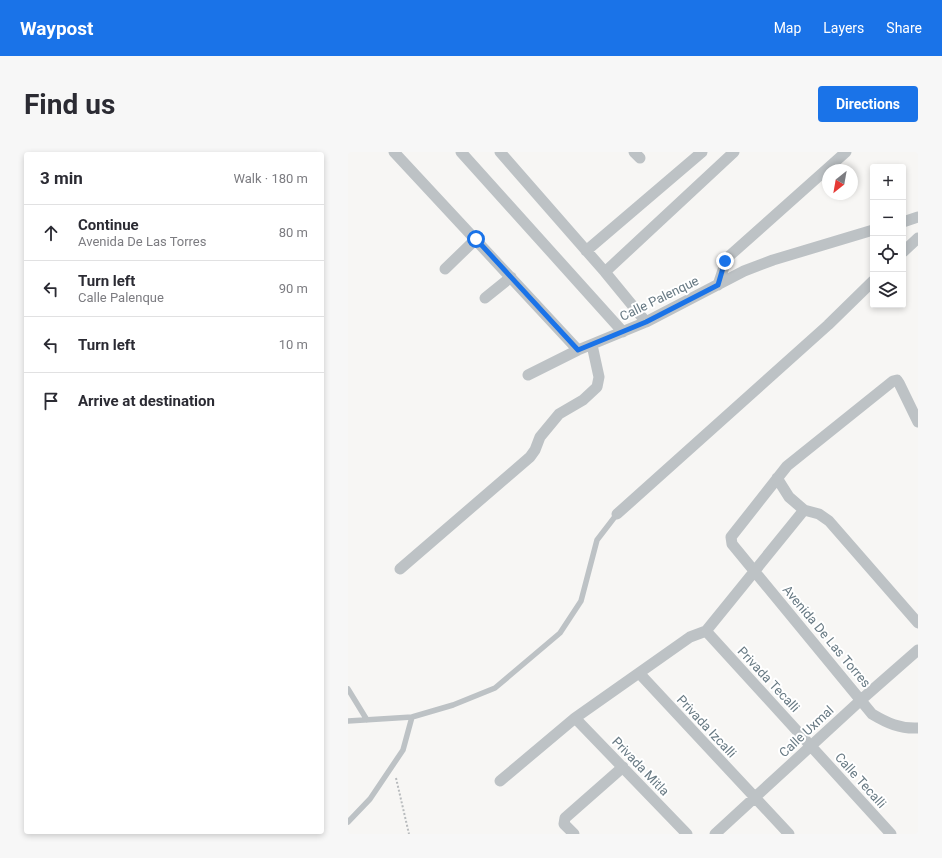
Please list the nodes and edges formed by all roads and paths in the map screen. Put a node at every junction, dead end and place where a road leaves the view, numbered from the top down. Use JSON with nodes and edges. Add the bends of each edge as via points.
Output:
{"nodes":[{"id":1,"x":394,"y":152,"type":"edge"},
{"id":2,"x":461,"y":152,"type":"edge"},
{"id":3,"x":500,"y":152,"type":"edge"},
{"id":4,"x":702,"y":152,"type":"edge"},
{"id":5,"x":734,"y":152,"type":"edge"},
{"id":6,"x":846,"y":152,"type":"edge"},
{"id":7,"x":918,"y":217,"type":"edge"},
{"id":8,"x":906,"y":221,"type":"edge"},
{"id":9,"x":870,"y":231,"type":"edge"},
{"id":10,"x":918,"y":238,"type":"edge"},
{"id":11,"x":476,"y":239,"type":"junction"},
{"id":12,"x":906,"y":249,"type":"edge"},
{"id":13,"x":586,"y":250,"type":"junction"},
{"id":14,"x":445,"y":269,"type":"dead end"},
{"id":15,"x":605,"y":272,"type":"junction"},
{"id":16,"x":510,"y":277,"type":"junction"},
{"id":17,"x":870,"y":284,"type":"edge"},
{"id":18,"x":718,"y":285,"type":"junction"},
{"id":19,"x":485,"y":298,"type":"dead end"},
{"id":20,"x":646,"y":322,"type":"junction"},
{"id":21,"x":623,"y":332,"type":"junction"},
{"id":22,"x":592,"y":345,"type":"junction"},
{"id":23,"x":578,"y":350,"type":"junction"},
{"id":24,"x":528,"y":374,"type":"dead end"},
{"id":25,"x":918,"y":422,"type":"edge"},
{"id":26,"x":777,"y":478,"type":"junction"},
{"id":27,"x":804,"y":510,"type":"junction"},
{"id":28,"x":617,"y":514,"type":"joint"},
{"id":29,"x":400,"y":568,"type":"dead end"},
{"id":30,"x":755,"y":572,"type":"junction"},
{"id":31,"x":918,"y":624,"type":"edge"},
{"id":32,"x":706,"y":631,"type":"junction"},
{"id":33,"x":918,"y":650,"type":"edge"},
{"id":34,"x":639,"y":673,"type":"junction"},
{"id":35,"x":348,"y":689,"type":"edge"},
{"id":36,"x":862,"y":699,"type":"junction"},
{"id":37,"x":412,"y":717,"type":"junction"},
{"id":38,"x":575,"y":718,"type":"junction"},
{"id":39,"x":367,"y":720,"type":"junction"},
{"id":40,"x":348,"y":721,"type":"edge"},
{"id":41,"x":918,"y":728,"type":"edge"},
{"id":42,"x":811,"y":746,"type":"junction"},
{"id":43,"x":623,"y":767,"type":"junction"},
{"id":44,"x":396,"y":777,"type":"dead end"},
{"id":45,"x":500,"y":781,"type":"dead end"},
{"id":46,"x":755,"y":798,"type":"junction"},
{"id":47,"x":348,"y":822,"type":"edge"},
{"id":48,"x":409,"y":834,"type":"edge"},
{"id":49,"x":574,"y":834,"type":"edge"},
{"id":50,"x":687,"y":834,"type":"edge"},
{"id":51,"x":715,"y":834,"type":"edge"},
{"id":52,"x":789,"y":834,"type":"edge"},
{"id":53,"x":891,"y":834,"type":"edge"}],
"edges":[{"from":1,"to":11,"type":"street"},
{"from":2,"to":21,"type":"street"},
{"from":3,"to":13,"type":"street"},
{"from":4,"to":13,"type":"street"},
{"from":5,"to":15,"type":"street"},
{"from":6,"to":18,"type":"street","via":[[727,258]]},
{"from":7,"to":8,"type":"street"},
{"from":9,"to":18,"type":"street","name":"Calle Palenque","via":[[773,260]]},
{"from":10,"to":12,"type":"street"},
{"from":11,"to":14,"type":"street"},
{"from":11,"to":16,"type":"street"},
{"from":13,"to":15,"type":"street"},
{"from":15,"to":20,"type":"street"},
{"from":16,"to":19,"type":"street"},
{"from":16,"to":23,"type":"street"},
{"from":17,"to":28,"type":"street"},
{"from":18,"to":20,"type":"street","name":"Calle Palenque"},
{"from":20,"to":21,"type":"street","name":"Calle Palenque"},
{"from":21,"to":22,"type":"street","name":"Calle Palenque"},
{"from":22,"to":23,"type":"street","name":"Calle Palenque"},
{"from":22,"to":29,"type":"street","via":[[599,377],[597,387],[583,400],[559,414],[540,437],[530,457]]},
{"from":23,"to":24,"type":"street","name":"Calle Palenque"},
{"from":25,"to":26,"type":"street","via":[[897,380],[893,381],[787,466]]},
{"from":26,"to":27,"type":"street","via":[[789,497]]},
{"from":26,"to":30,"type":"street","name":"Avenida De Las Torres","via":[[731,537],[732,544]]},
{"from":27,"to":30,"type":"street"},
{"from":27,"to":31,"type":"street","via":[[819,514],[829,521]]},
{"from":28,"to":37,"type":"lane","via":[[596,540],[580,601],[560,633],[495,688],[453,705]]},
{"from":30,"to":32,"type":"street"},
{"from":30,"to":36,"type":"street","name":"Avenida De Las Torres"},
{"from":32,"to":34,"type":"street","via":[[690,637]]},
{"from":32,"to":42,"type":"street","name":"Privada Tecalli"},
{"from":33,"to":36,"type":"street","name":"Calle Uxmal"},
{"from":34,"to":38,"type":"street"},
{"from":34,"to":46,"type":"street","name":"Privada Izcalli"},
{"from":35,"to":39,"type":"lane"},
{"from":36,"to":41,"type":"street","name":"Avenida De Las Torres","via":[[872,714],[888,724]]},
{"from":36,"to":42,"type":"street","name":"Calle Uxmal"},
{"from":37,"to":39,"type":"lane"},
{"from":37,"to":47,"type":"lane","via":[[403,750],[370,799]]},
{"from":38,"to":43,"type":"street","name":"Privada Mitla"},
{"from":38,"to":45,"type":"street"},
{"from":39,"to":40,"type":"lane"},
{"from":42,"to":46,"type":"street","name":"Calle Uxmal"},
{"from":42,"to":53,"type":"street","name":"Calle Tecalli"},
{"from":43,"to":49,"type":"street","via":[[565,818],[564,824]]},
{"from":43,"to":50,"type":"street","name":"Privada Mitla"},
{"from":44,"to":48,"type":"path"},
{"from":46,"to":51,"type":"street","name":"Calle Uxmal"},
{"from":46,"to":52,"type":"street","name":"Privada Izcalli"}]}
